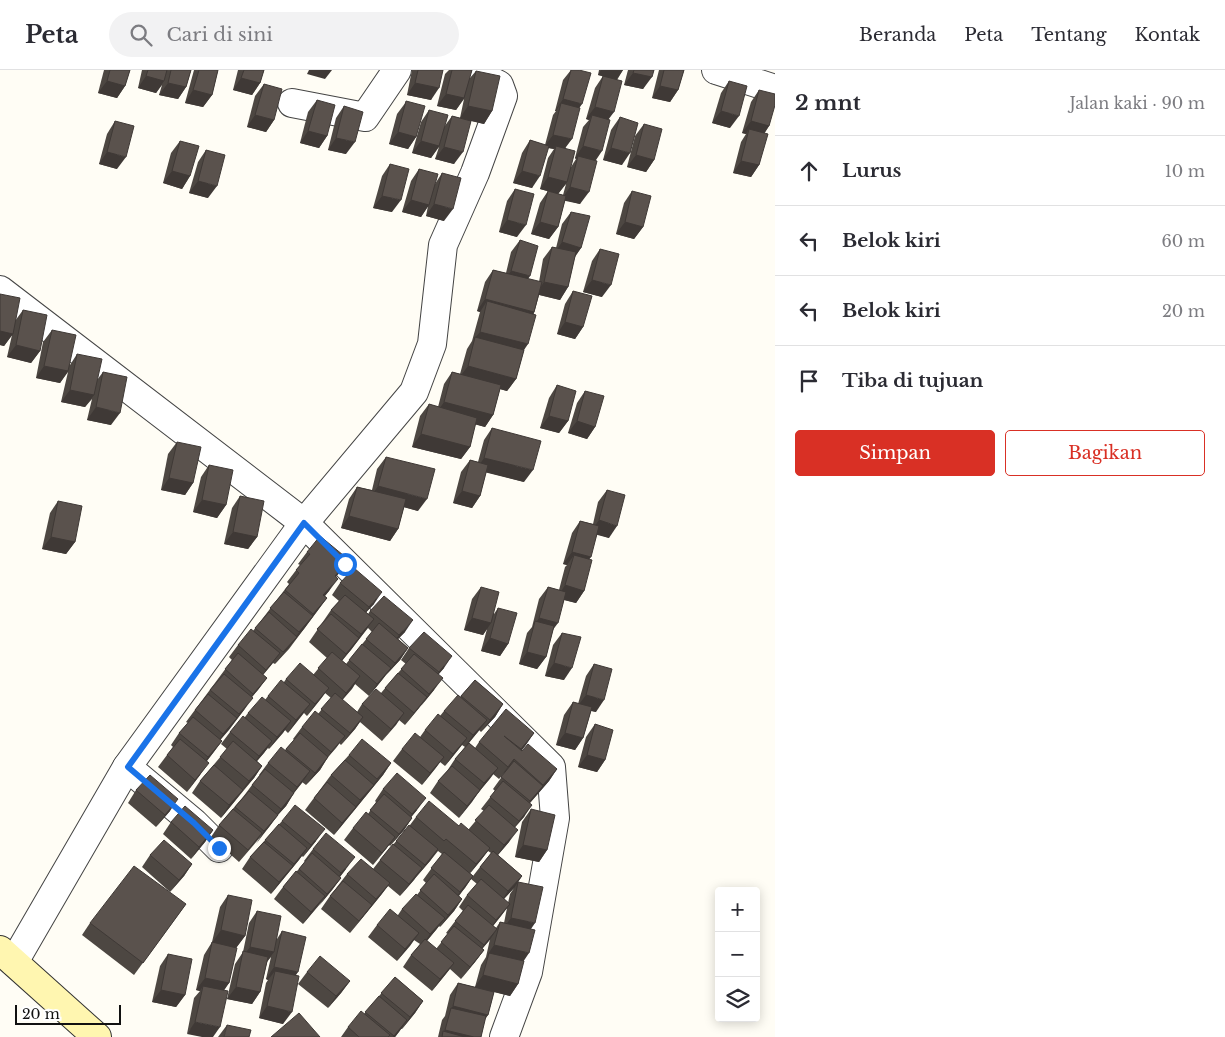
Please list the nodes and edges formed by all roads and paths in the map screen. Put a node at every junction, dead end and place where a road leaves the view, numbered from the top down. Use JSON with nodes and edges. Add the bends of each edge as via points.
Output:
{"nodes":[{"id":1,"x":398,"y":70,"type":"edge"},
{"id":2,"x":470,"y":70,"type":"edge"},
{"id":3,"x":716,"y":70,"type":"edge"},
{"id":4,"x":775,"y":90,"type":"edge"},
{"id":5,"x":292,"y":103,"type":"dead end"},
{"id":6,"x":0,"y":290,"type":"edge"},
{"id":7,"x":304,"y":523,"type":"junction"},
{"id":8,"x":128,"y":767,"type":"junction"},
{"id":9,"x":219,"y":848,"type":"dead end"},
{"id":10,"x":7,"y":956,"type":"edge"},
{"id":11,"x":97,"y":1037,"type":"edge"},
{"id":12,"x":504,"y":1037,"type":"edge"}],
"edges":[{"from":1,"to":5,"type":"street","via":[[366,117]]},
{"from":2,"to":7,"type":"street","via":[[499,85],[503,96],[443,245],[432,344],[414,392]]},
{"from":3,"to":4,"type":"street"},
{"from":6,"to":7,"type":"street"},
{"from":7,"to":8,"type":"street"},
{"from":7,"to":12,"type":"street","via":[[551,768],[554,818],[528,972]]},
{"from":8,"to":9,"type":"street"},
{"from":8,"to":10,"type":"street"},
{"from":10,"to":11,"type":"street"}]}
